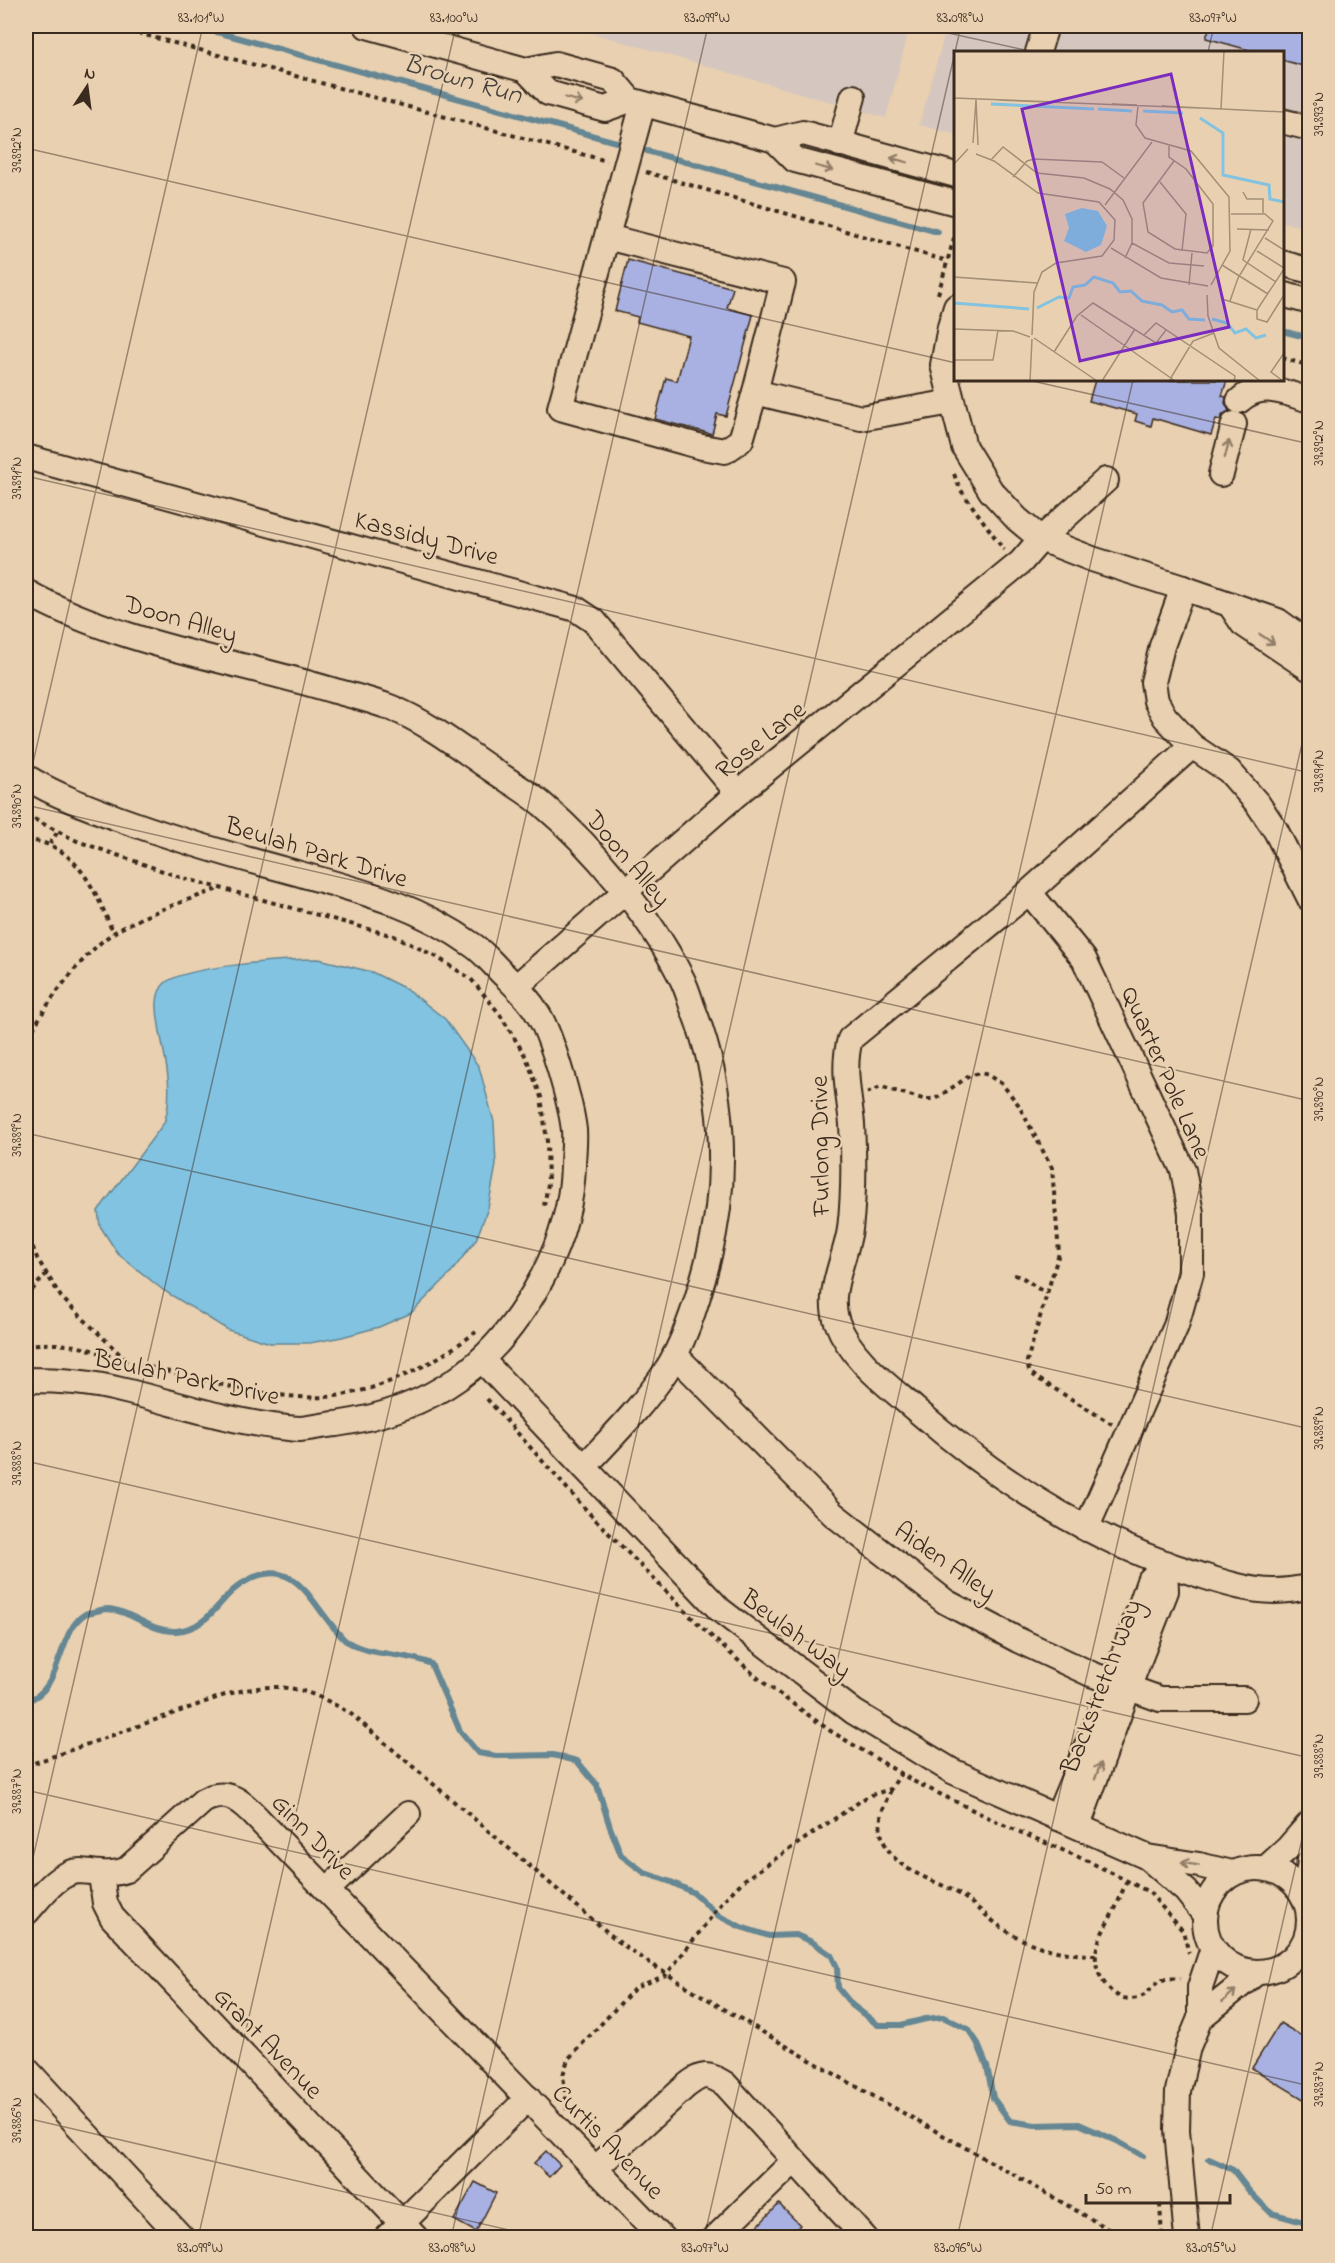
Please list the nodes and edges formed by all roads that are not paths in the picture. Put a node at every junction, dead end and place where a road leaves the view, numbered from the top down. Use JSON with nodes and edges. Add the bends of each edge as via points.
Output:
{"nodes":[{"id":1,"x":367,"y":26,"type":"edge"},
{"id":2,"x":1046,"y":26,"type":"edge"},
{"id":3,"x":1038,"y":51,"type":"edge"},
{"id":4,"x":854,"y":98,"type":"dead end"},
{"id":5,"x":637,"y":102,"type":"junction"},
{"id":6,"x":1284,"y":122,"type":"edge"},
{"id":7,"x":1310,"y":128,"type":"edge"},
{"id":8,"x":775,"y":140,"type":"junction"},
{"id":9,"x":840,"y":144,"type":"junction"},
{"id":10,"x":954,"y":174,"type":"edge"},
{"id":11,"x":954,"y":202,"type":"edge"},
{"id":12,"x":607,"y":237,"type":"junction"},
{"id":13,"x":1284,"y":264,"type":"edge"},
{"id":14,"x":1310,"y":271,"type":"edge"},
{"id":15,"x":1284,"y":295,"type":"edge"},
{"id":16,"x":1310,"y":302,"type":"edge"},
{"id":17,"x":954,"y":314,"type":"edge"},
{"id":18,"x":960,"y":381,"type":"edge"},
{"id":19,"x":755,"y":392,"type":"junction"},
{"id":20,"x":1310,"y":400,"type":"edge"},
{"id":21,"x":952,"y":402,"type":"junction"},
{"id":22,"x":26,"y":457,"type":"edge"},
{"id":23,"x":1221,"y":474,"type":"dead end"},
{"id":24,"x":1106,"y":480,"type":"dead end"},
{"id":25,"x":1041,"y":539,"type":"junction"},
{"id":26,"x":1183,"y":588,"type":"junction"},
{"id":27,"x":26,"y":592,"type":"edge"},
{"id":28,"x":1230,"y":604,"type":"junction"},
{"id":29,"x":1310,"y":644,"type":"edge"},
{"id":30,"x":1310,"y":669,"type":"edge"},
{"id":31,"x":1192,"y":746,"type":"junction"},
{"id":32,"x":26,"y":777,"type":"edge"},
{"id":33,"x":738,"y":793,"type":"junction"},
{"id":34,"x":1029,"y":892,"type":"junction"},
{"id":35,"x":625,"y":893,"type":"junction"},
{"id":36,"x":1310,"y":899,"type":"edge"},
{"id":37,"x":517,"y":986,"type":"junction"},
{"id":38,"x":675,"y":1355,"type":"junction"},
{"id":39,"x":473,"y":1367,"type":"junction"},
{"id":40,"x":26,"y":1380,"type":"edge"},
{"id":41,"x":584,"y":1467,"type":"junction"},
{"id":42,"x":1086,"y":1529,"type":"junction"},
{"id":43,"x":1165,"y":1565,"type":"junction"},
{"id":44,"x":1310,"y":1586,"type":"edge"},
{"id":45,"x":1121,"y":1685,"type":"junction"},
{"id":46,"x":1244,"y":1699,"type":"dead end"},
{"id":47,"x":408,"y":1814,"type":"dead end"},
{"id":48,"x":1067,"y":1822,"type":"junction"},
{"id":49,"x":1310,"y":1823,"type":"edge"},
{"id":50,"x":1147,"y":1857,"type":"junction"},
{"id":51,"x":1310,"y":1860,"type":"edge"},
{"id":52,"x":1266,"y":1868,"type":"junction"},
{"id":53,"x":1232,"y":1873,"type":"junction"},
{"id":54,"x":101,"y":1875,"type":"junction"},
{"id":55,"x":327,"y":1890,"type":"junction"},
{"id":56,"x":1305,"y":1899,"type":"junction"},
{"id":57,"x":26,"y":1913,"type":"edge"},
{"id":58,"x":1205,"y":1916,"type":"junction"},
{"id":59,"x":1213,"y":1948,"type":"junction"},
{"id":60,"x":1257,"y":1972,"type":"junction"},
{"id":61,"x":1200,"y":2018,"type":"junction"},
{"id":62,"x":26,"y":2069,"type":"edge"},
{"id":63,"x":528,"y":2098,"type":"junction"},
{"id":64,"x":794,"y":2161,"type":"junction"},
{"id":65,"x":596,"y":2168,"type":"junction"},
{"id":66,"x":402,"y":2233,"type":"edge"},
{"id":67,"x":182,"y":2238,"type":"edge"},
{"id":68,"x":662,"y":2238,"type":"edge"},
{"id":69,"x":715,"y":2238,"type":"edge"},
{"id":70,"x":865,"y":2238,"type":"edge"},
{"id":71,"x":1188,"y":2238,"type":"edge"}],
"edges":[{"from":1,"to":5,"type":"street","via":[[526,70],[556,64],[613,80]]},
{"from":2,"to":3,"type":"street"},
{"from":4,"to":9,"type":"street"},
{"from":5,"to":8,"type":"street"},
{"from":5,"to":12,"type":"street","via":[[626,166]]},
{"from":6,"to":7,"type":"street"},
{"from":8,"to":9,"type":"street","via":[[804,133]]},
{"from":8,"to":11,"type":"street","one_way":true,"via":[[795,160]]},
{"from":10,"to":9,"type":"street","one_way":true},
{"from":12,"to":19,"type":"street","via":[[783,282]]},
{"from":12,"to":19,"type":"street","via":[[560,408],[725,451],[741,440]]},
{"from":13,"to":14,"type":"street"},
{"from":15,"to":16,"type":"street"},
{"from":17,"to":21,"type":"street","via":[[943,365]]},
{"from":18,"to":21,"type":"street"},
{"from":19,"to":21,"type":"street","via":[[861,418]]},
{"from":23,"to":20,"type":"street","one_way":true,"via":[[1237,412],[1251,392],[1269,389]]},
{"from":21,"to":25,"type":"street","via":[[964,447],[991,492]]},
{"from":22,"to":33,"type":"street","name":"Kassidy Drive","via":[[576,609],[594,621]]},
{"from":24,"to":25,"type":"street","name":"Rose Lane"},
{"from":25,"to":26,"type":"street"},
{"from":25,"to":33,"type":"street","name":"Rose Lane","via":[[1021,562]]},
{"from":26,"to":28,"type":"street"},
{"from":26,"to":31,"type":"street","via":[[1153,682],[1156,701],[1165,717]]},
{"from":27,"to":35,"type":"street","name":"Doon Alley","via":[[69,614],[381,705],[427,726],[542,804],[597,858]]},
{"from":28,"to":29,"type":"street","via":[[1278,621]]},
{"from":28,"to":30,"type":"street","one_way":true,"via":[[1243,624]]},
{"from":31,"to":34,"type":"street","name":"Furlong Drive"},
{"from":31,"to":36,"type":"street","via":[[1229,771],[1258,804]]},
{"from":32,"to":37,"type":"street","name":"Beulah Park Drive","via":[[52,793],[183,842],[376,894],[419,912],[478,949]]},
{"from":33,"to":35,"type":"street","name":"Rose Lane"},
{"from":34,"to":42,"type":"street","name":"Quarter Pole Lane","via":[[1084,959],[1183,1170],[1191,1213],[1191,1273],[1179,1317]]},
{"from":34,"to":42,"type":"street","name":"Furlong Drive","via":[[850,1039],[845,1075],[853,1145],[850,1229],[833,1300],[847,1341],[872,1372],[941,1432],[1029,1495]]},
{"from":35,"to":37,"type":"street","name":"Rose Lane"},
{"from":35,"to":38,"type":"street","name":"Doon Alley","via":[[681,975],[702,1031],[716,1086],[722,1158],[717,1226],[700,1293]]},
{"from":37,"to":39,"type":"street","name":"Beulah Park Drive","via":[[544,1025],[565,1089],[574,1131],[573,1176],[555,1253],[532,1298],[503,1338]]},
{"from":38,"to":41,"type":"street","name":"Doon Alley","via":[[613,1437]]},
{"from":38,"to":45,"type":"street","name":"Aiden Alley","via":[[833,1514],[946,1602],[1017,1640]]},
{"from":39,"to":40,"type":"street","name":"Beulah Park Drive","via":[[427,1398],[394,1412],[299,1429],[234,1421],[123,1390],[68,1380]]},
{"from":39,"to":41,"type":"street","name":"Beulah Way"},
{"from":41,"to":48,"type":"street","name":"Beulah Way","via":[[720,1610],[854,1712],[952,1771]]},
{"from":42,"to":43,"type":"street","name":"Furlong Drive"},
{"from":43,"to":44,"type":"street","via":[[1257,1591]]},
{"from":43,"to":45,"type":"street","name":"Backstretch Way","via":[[1149,1581]]},
{"from":45,"to":46,"type":"street","name":"Aiden Alley","via":[[1160,1699]]},
{"from":45,"to":48,"type":"street","name":"Backstretch Way"},
{"from":47,"to":55,"type":"street"},
{"from":48,"to":50,"type":"street","name":"Beulah Way"},
{"from":49,"to":52,"type":"street"},
{"from":53,"to":50,"type":"street","name":"Beulah Way","one_way":true},
{"from":50,"to":58,"type":"street","name":"Beulah Way","via":[[1186,1891]]},
{"from":51,"to":56,"type":"street"},
{"from":52,"to":53,"type":"street"},
{"from":52,"to":56,"type":"street","via":[[1289,1879]]},
{"from":53,"to":58,"type":"street","via":[[1209,1898]]},
{"from":54,"to":55,"type":"street","name":"Ginn Drive","via":[[126,1870],[203,1801],[225,1794],[247,1808]]},
{"from":54,"to":57,"type":"street","name":"Ginn Drive","via":[[67,1873]]},
{"from":54,"to":66,"type":"street","name":"Grant Avenue","via":[[105,1903],[112,1917]]},
{"from":55,"to":63,"type":"street","name":"Ginn Drive"},
{"from":56,"to":60,"type":"street","via":[[1309,1916],[1300,1948],[1289,1961]]},
{"from":58,"to":59,"type":"street","via":[[1206,1933]]},
{"from":59,"to":60,"type":"street","via":[[1225,1961]]},
{"from":59,"to":61,"type":"street","via":[[1200,1987]]},
{"from":61,"to":60,"type":"street","one_way":true},
{"from":61,"to":71,"type":"street","via":[[1188,2047],[1178,2091],[1177,2130]]},
{"from":62,"to":67,"type":"street"},
{"from":63,"to":65,"type":"street","name":"Curtis Avenue"},
{"from":63,"to":66,"type":"street","name":"Curtis Avenue"},
{"from":64,"to":65,"type":"street","via":[[725,2084],[711,2075],[692,2081]]},
{"from":64,"to":69,"type":"street"},
{"from":64,"to":70,"type":"street"},
{"from":65,"to":68,"type":"street","name":"Curtis Avenue"}]}
